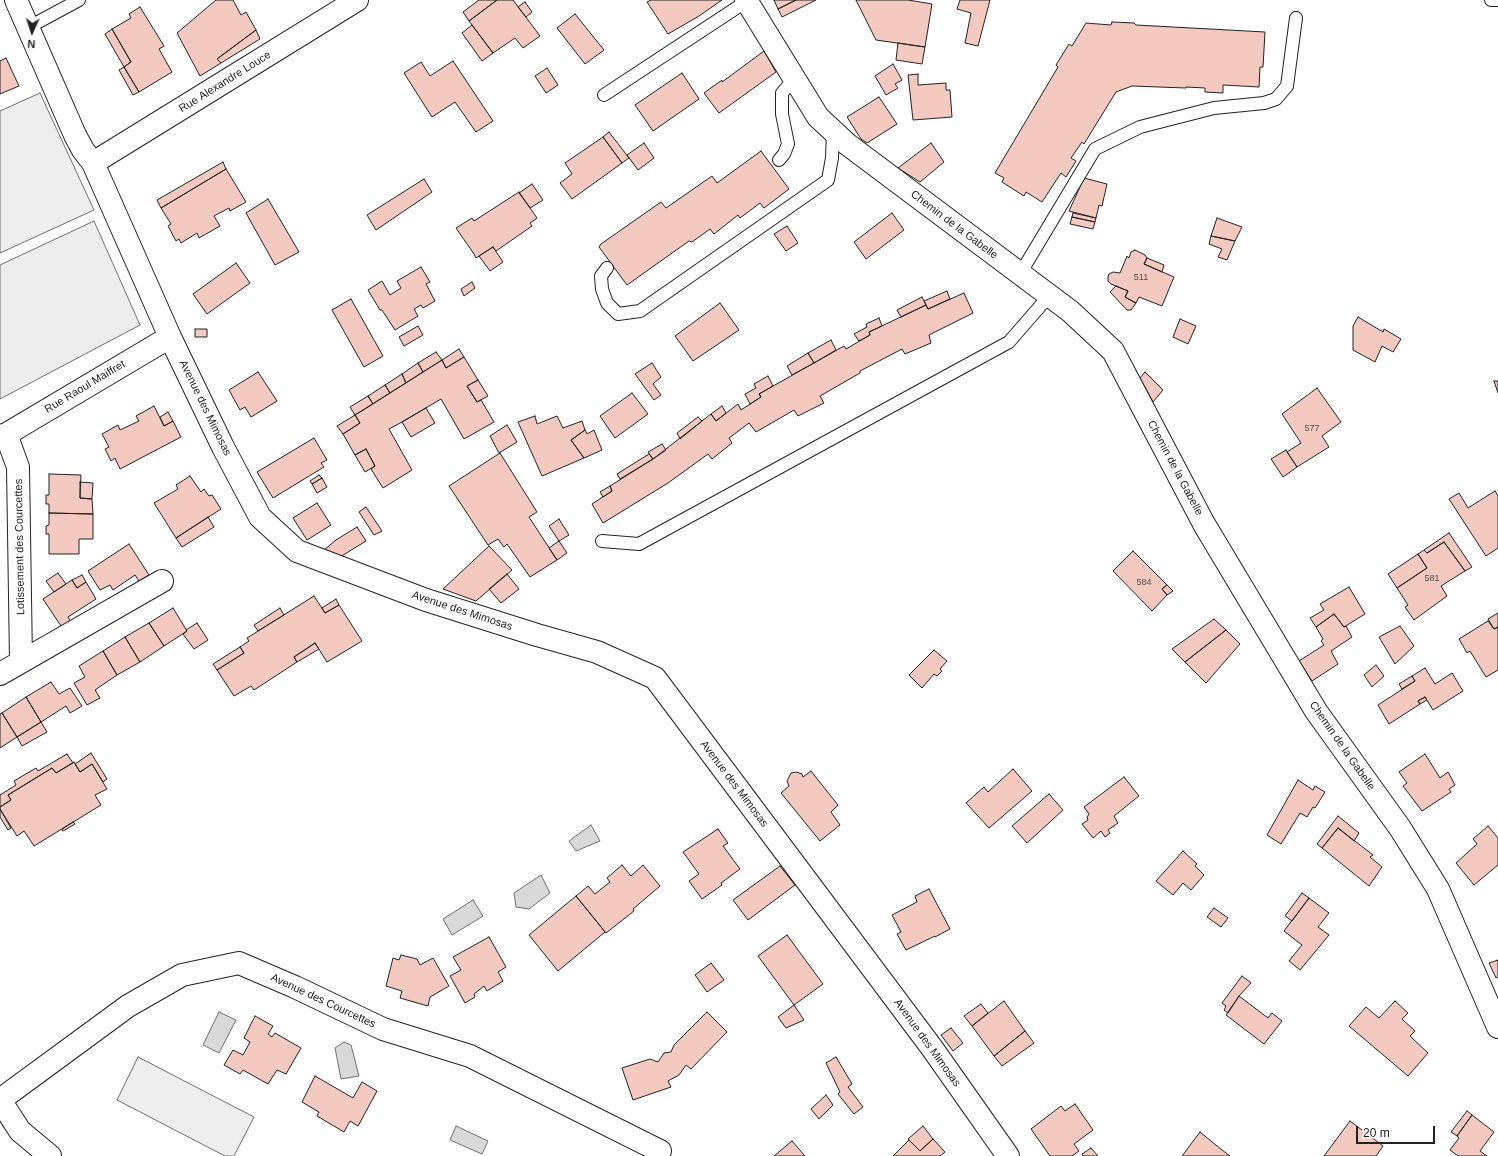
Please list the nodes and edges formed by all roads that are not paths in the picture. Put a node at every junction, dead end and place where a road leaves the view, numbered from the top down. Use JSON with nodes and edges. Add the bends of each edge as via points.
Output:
{"nodes":[{"id":1,"x":16,"y":0,"type":"edge"},
{"id":2,"x":79,"y":0,"type":"edge"},
{"id":3,"x":357,"y":0,"type":"edge"},
{"id":4,"x":1491,"y":0,"type":"edge"},
{"id":5,"x":1497,"y":0,"type":"edge"},
{"id":6,"x":746,"y":1,"type":"edge"},
{"id":7,"x":1296,"y":18,"type":"dead end"},
{"id":8,"x":29,"y":27,"type":"junction"},
{"id":9,"x":794,"y":79,"type":"junction"},
{"id":10,"x":604,"y":95,"type":"dead end"},
{"id":11,"x":833,"y":131,"type":"junction"},
{"id":12,"x":779,"y":160,"type":"dead end"},
{"id":13,"x":93,"y":163,"type":"junction"},
{"id":14,"x":607,"y":268,"type":"dead end"},
{"id":15,"x":1020,"y":274,"type":"junction"},
{"id":16,"x":1048,"y":296,"type":"junction"},
{"id":17,"x":170,"y":337,"type":"junction"},
{"id":18,"x":3,"y":436,"type":"edge"},
{"id":19,"x":602,"y":541,"type":"dead end"},
{"id":20,"x":162,"y":581,"type":"dead end"},
{"id":21,"x":21,"y":662,"type":"junction"},
{"id":22,"x":0,"y":674,"type":"edge"},
{"id":23,"x":1498,"y":1027,"type":"edge"},
{"id":24,"x":0,"y":1100,"type":"edge"},
{"id":25,"x":660,"y":1151,"type":"dead end"},
{"id":26,"x":50,"y":1156,"type":"edge"},
{"id":27,"x":1008,"y":1156,"type":"edge"}],
"edges":[{"from":1,"to":8,"type":"street","name":"Avenue des Mimosas"},
{"from":2,"to":8,"type":"lane"},
{"from":3,"to":13,"type":"street","name":"Rue Alexandre Louce"},
{"from":4,"to":5,"type":"lane"},
{"from":6,"to":9,"type":"street","name":"Chemin de la Gabelle"},
{"from":6,"to":10,"type":"lane"},
{"from":7,"to":15,"type":"lane","via":[[1288,86],[1276,99],[1264,103],[1214,108],[1140,127],[1095,149]]},
{"from":8,"to":13,"type":"street","name":"Avenue des Mimosas","via":[[75,135]]},
{"from":9,"to":11,"type":"street","name":"Chemin de la Gabelle","via":[[818,117]]},
{"from":9,"to":12,"type":"lane","via":[[782,93],[782,114],[788,144]]},
{"from":11,"to":14,"type":"lane","via":[[828,180],[640,311],[618,314],[607,303],[601,276]]},
{"from":11,"to":15,"type":"street","name":"Chemin de la Gabelle"},
{"from":13,"to":17,"type":"street","name":"Avenue des Mimosas"},
{"from":15,"to":16,"type":"street","name":"Chemin de la Gabelle"},
{"from":16,"to":19,"type":"lane","via":[[1009,342],[639,544]]},
{"from":16,"to":23,"type":"street","name":"Chemin de la Gabelle","via":[[1070,311],[1113,351],[1204,524],[1316,711],[1400,828],[1438,889]]},
{"from":17,"to":18,"type":"street","name":"Rue Raoul Maiffret"},
{"from":17,"to":27,"type":"street","name":"Avenue des Mimosas","via":[[260,517],[297,551],[426,600],[597,652],[655,678],[932,1048]]},
{"from":18,"to":21,"type":"street","name":"Lotissement des Courcettes","via":[[18,467]]},
{"from":20,"to":21,"type":"street"},
{"from":21,"to":22,"type":"street"},
{"from":24,"to":25,"type":"street","name":"Avenue des Courcettes","via":[[128,1006],[182,975],[239,964],[295,987],[383,1029],[470,1056]]},
{"from":24,"to":26,"type":"street","name":"Avenue des Courcettes","via":[[20,1131]]}]}
